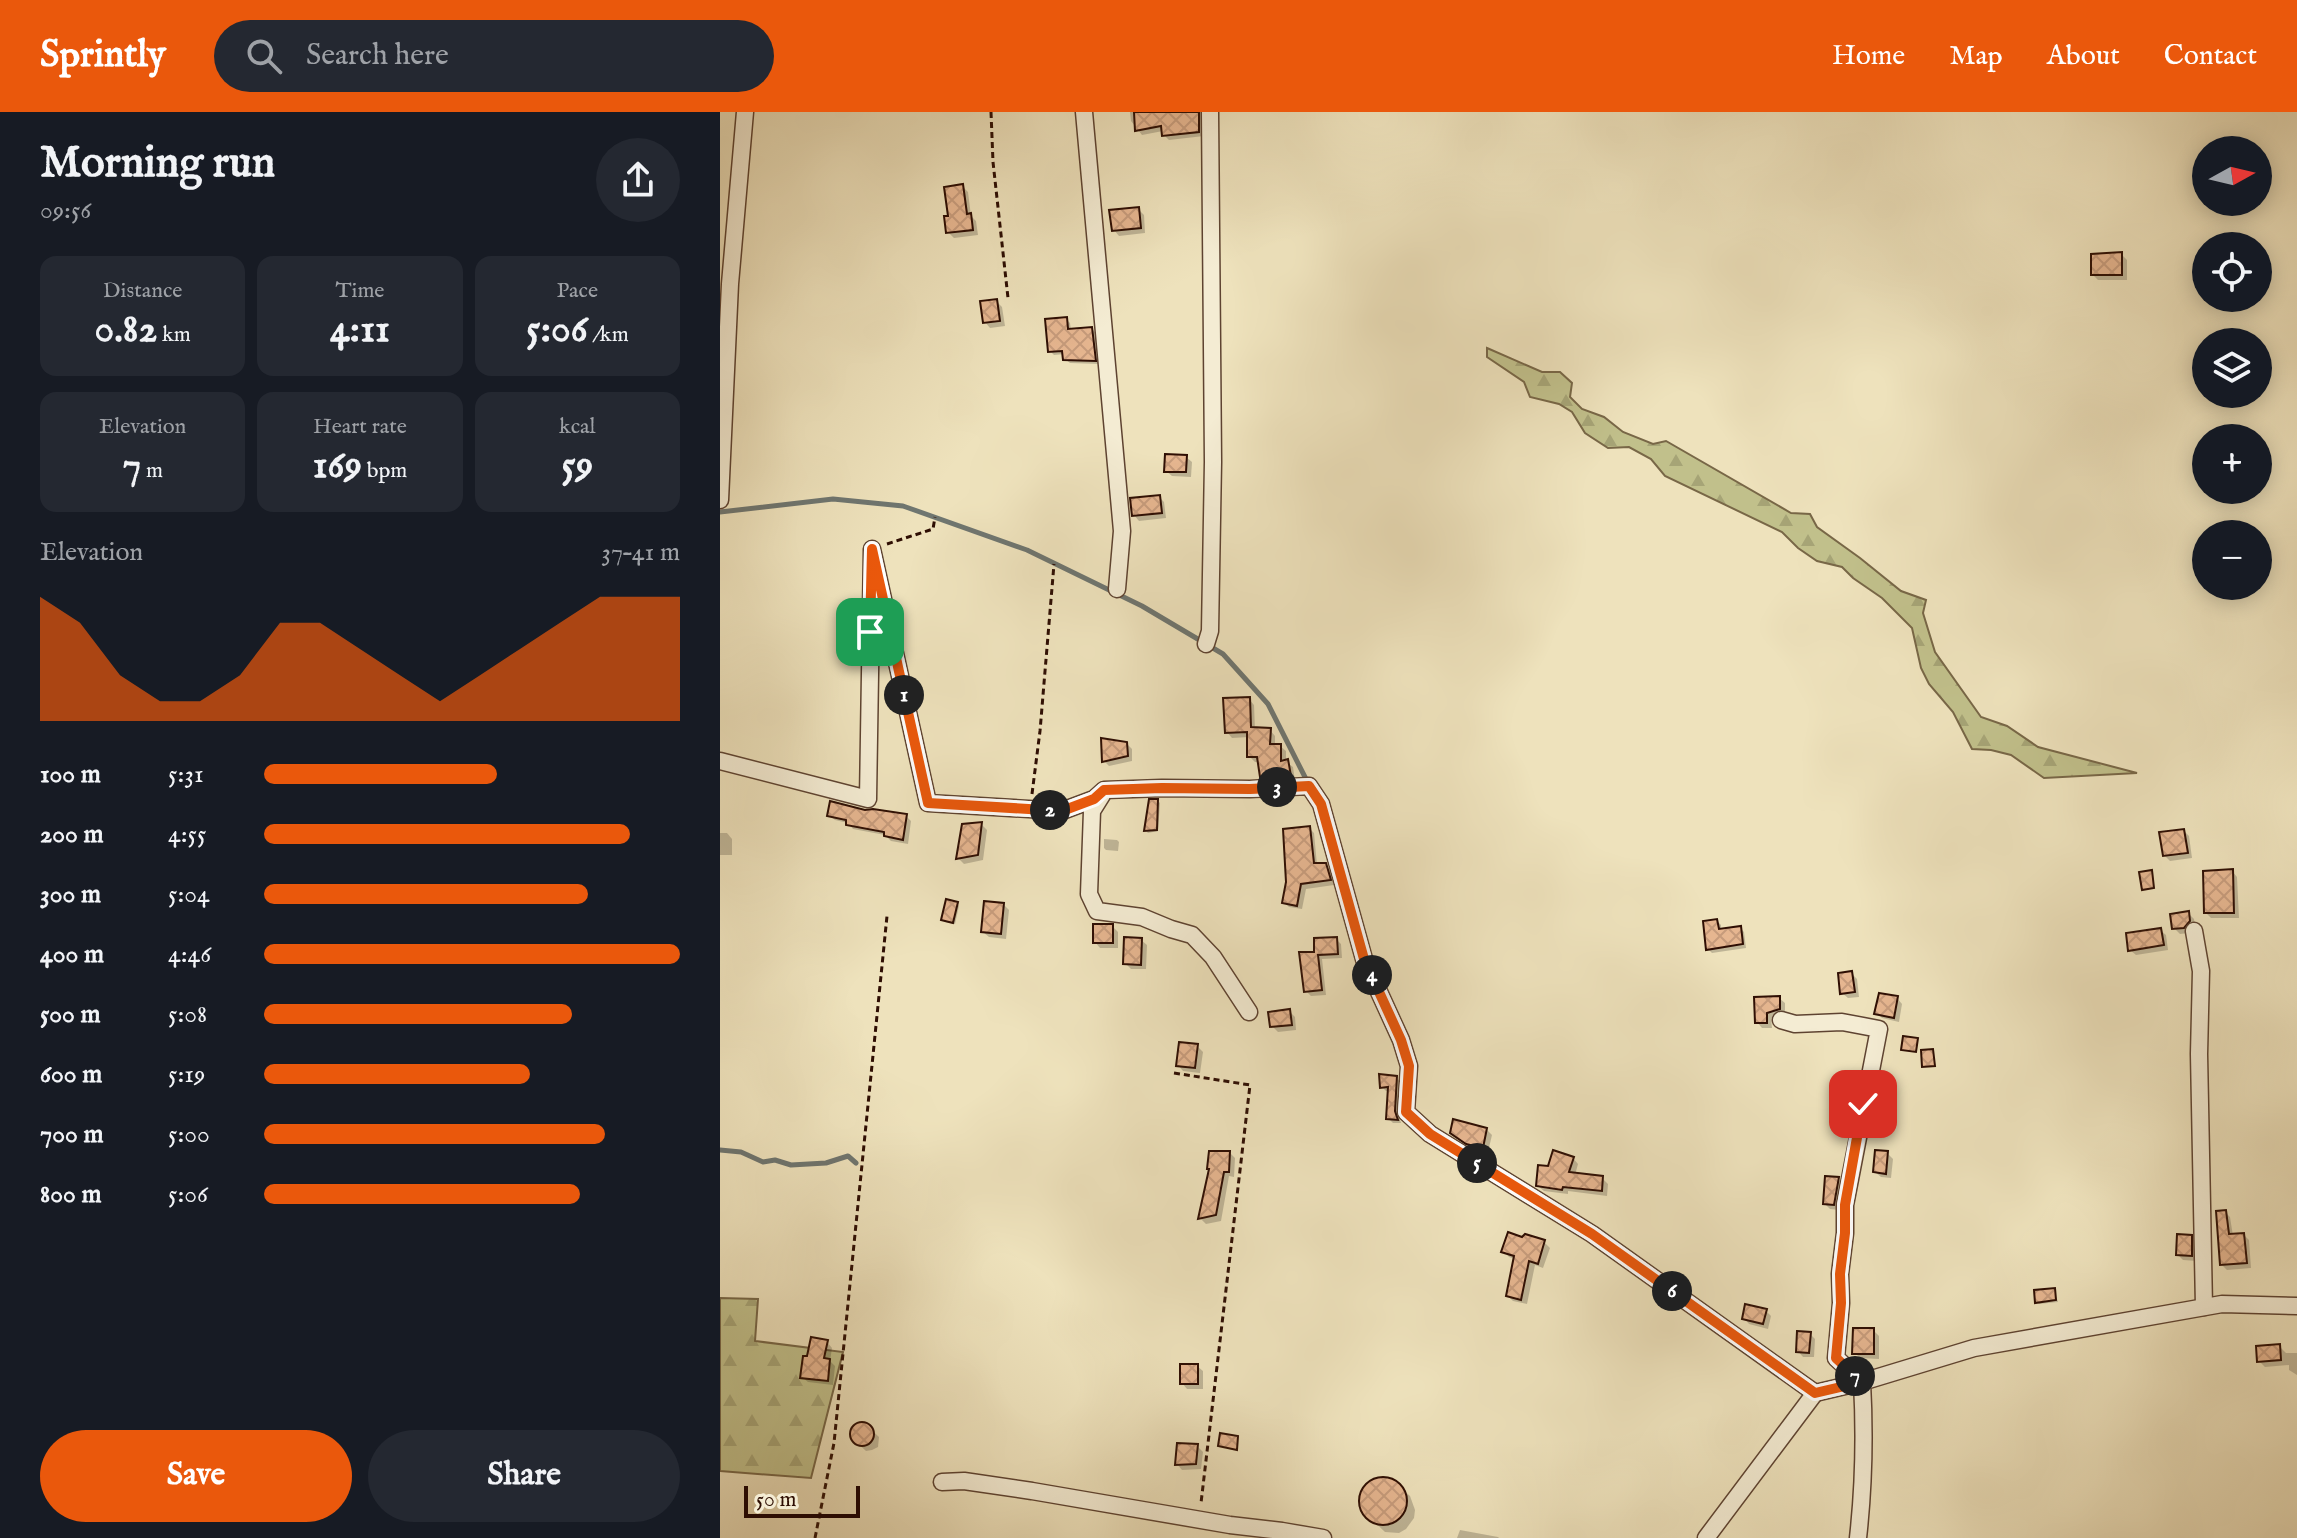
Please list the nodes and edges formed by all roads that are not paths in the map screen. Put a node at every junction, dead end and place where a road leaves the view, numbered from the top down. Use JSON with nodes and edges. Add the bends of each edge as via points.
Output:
{"nodes":[{"id":1,"x":745,"y":112,"type":"edge"},
{"id":2,"x":1084,"y":112,"type":"edge"},
{"id":3,"x":1210,"y":112,"type":"edge"},
{"id":4,"x":720,"y":500,"type":"edge"},
{"id":5,"x":1117,"y":589,"type":"dead end"},
{"id":6,"x":1206,"y":644,"type":"dead end"},
{"id":7,"x":720,"y":761,"type":"edge"},
{"id":8,"x":1104,"y":790,"type":"junction"},
{"id":9,"x":2194,"y":931,"type":"dead end"},
{"id":10,"x":1249,"y":1012,"type":"dead end"},
{"id":11,"x":1781,"y":1020,"type":"dead end"},
{"id":12,"x":2297,"y":1306,"type":"edge"},
{"id":13,"x":2204,"y":1307,"type":"junction"},
{"id":14,"x":1862,"y":1382,"type":"junction"},
{"id":15,"x":1815,"y":1393,"type":"junction"},
{"id":16,"x":942,"y":1482,"type":"dead end"},
{"id":17,"x":1323,"y":1538,"type":"edge"},
{"id":18,"x":1706,"y":1538,"type":"edge"},
{"id":19,"x":1858,"y":1538,"type":"edge"}],
"edges":[{"from":1,"to":4,"type":"street"},
{"from":2,"to":5,"type":"street","via":[[1122,531]]},
{"from":3,"to":6,"type":"street","via":[[1213,462]]},
{"from":7,"to":8,"type":"street","via":[[868,799],[872,549],[928,803],[1062,811]]},
{"from":8,"to":10,"type":"street","via":[[1092,811],[1089,894],[1097,911],[1142,917],[1192,935]]},
{"from":8,"to":15,"type":"street","via":[[1309,786],[1321,804],[1364,959],[1409,1066],[1406,1112],[1430,1134],[1592,1234]]},
{"from":9,"to":13,"type":"street","via":[[2201,971]]},
{"from":11,"to":14,"type":"street","via":[[1879,1029],[1845,1205],[1840,1274],[1836,1358]]},
{"from":12,"to":13,"type":"street"},
{"from":13,"to":14,"type":"street","via":[[1974,1348]]},
{"from":14,"to":15,"type":"street"},
{"from":14,"to":19,"type":"street","via":[[1865,1437]]},
{"from":15,"to":18,"type":"street"},
{"from":16,"to":17,"type":"street","via":[[964,1481]]}]}
